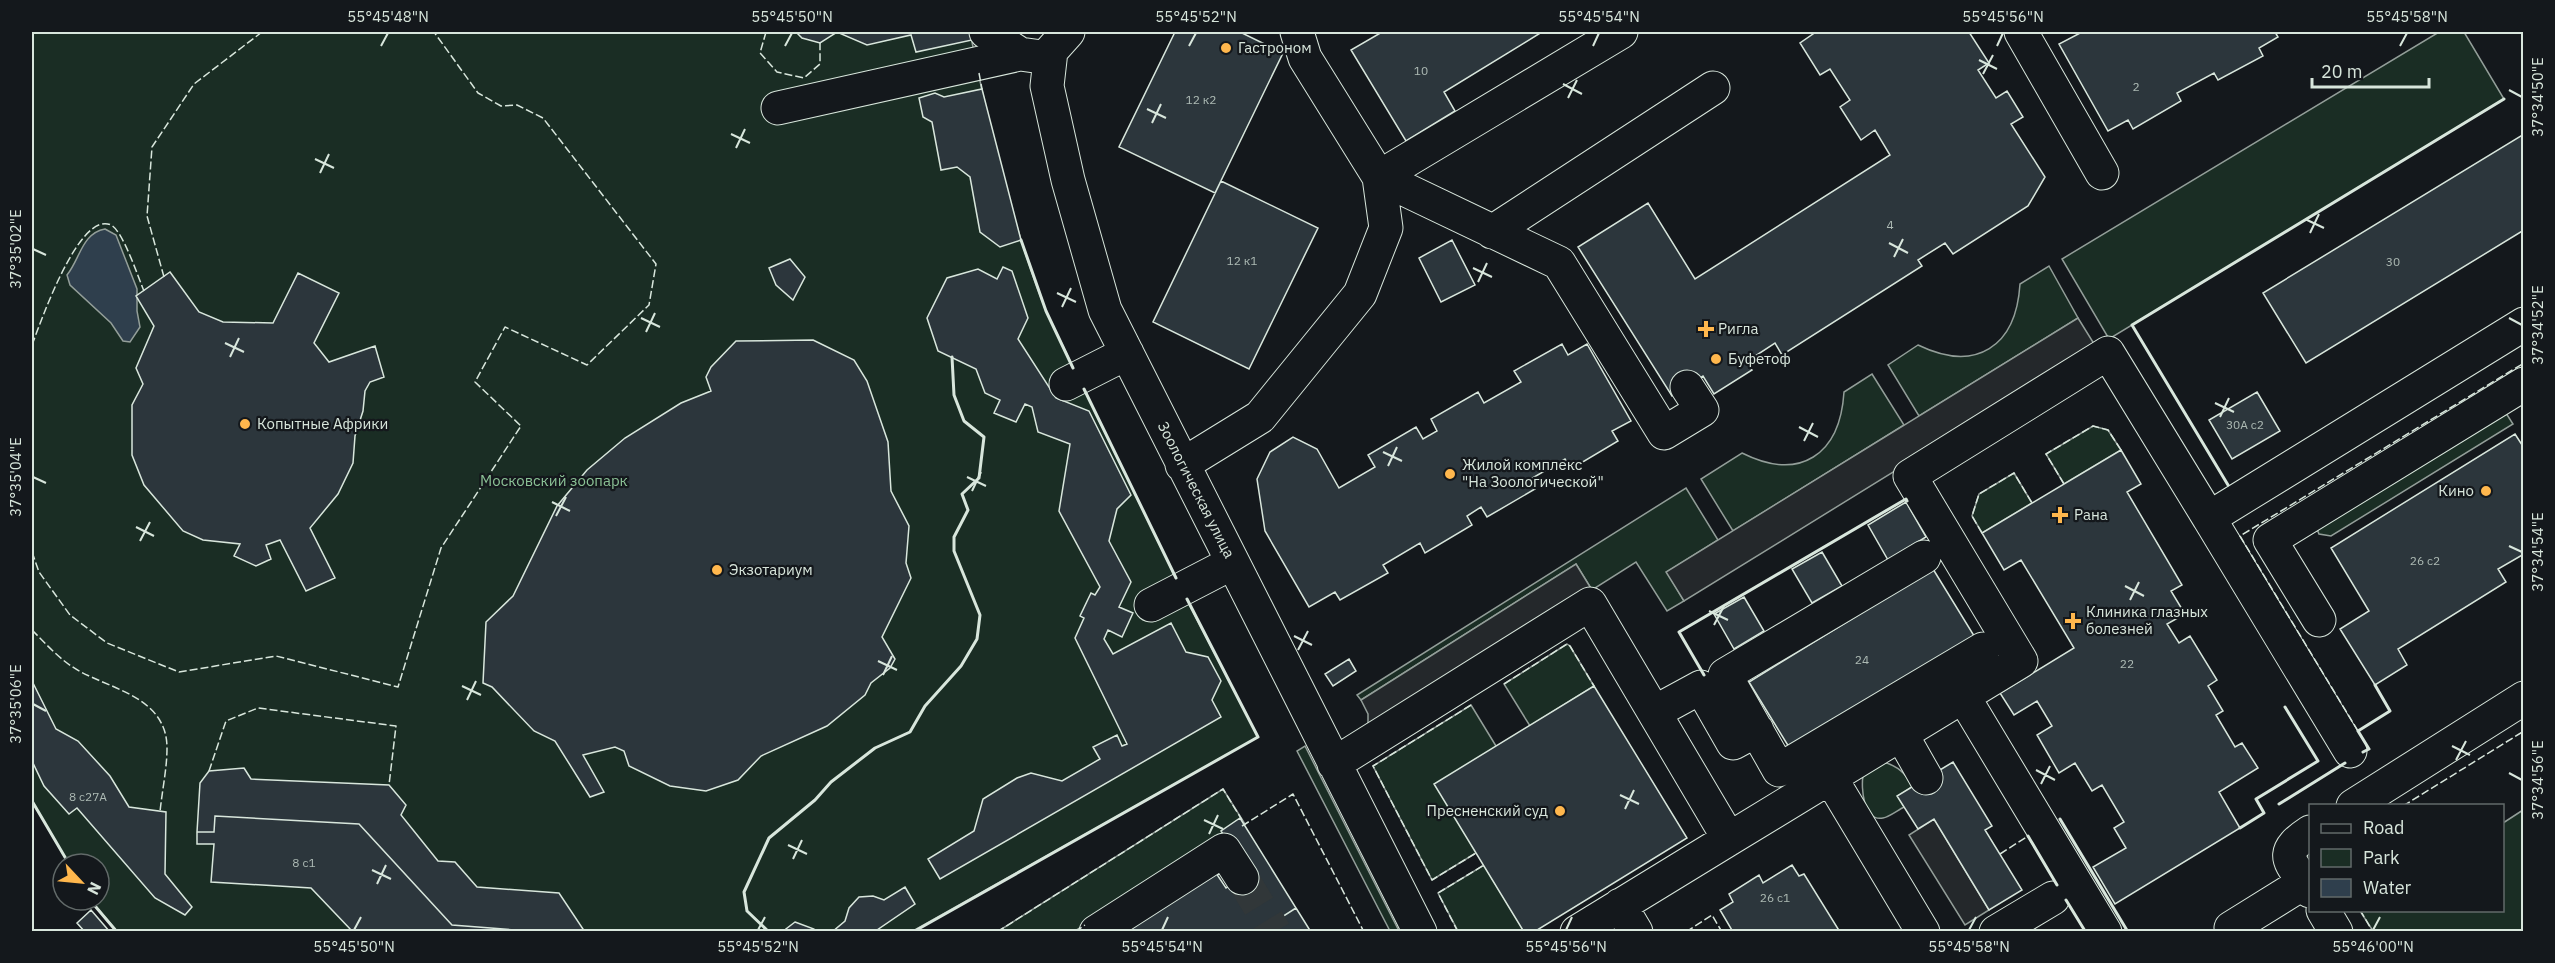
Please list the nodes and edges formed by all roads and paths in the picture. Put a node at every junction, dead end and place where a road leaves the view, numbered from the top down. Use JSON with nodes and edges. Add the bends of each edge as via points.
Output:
{"nodes":[{"id":1,"x":986,"y":32,"type":"edge"},
{"id":2,"x":1068,"y":32,"type":"edge"},
{"id":3,"x":1297,"y":32,"type":"edge"},
{"id":4,"x":1621,"y":32,"type":"edge"},
{"id":5,"x":2021,"y":32,"type":"edge"},
{"id":6,"x":1034,"y":56,"type":"junction"},
{"id":7,"x":1713,"y":88,"type":"dead end"},
{"id":8,"x":778,"y":108,"type":"dead end"},
{"id":9,"x":2102,"y":173,"type":"dead end"},
{"id":10,"x":1379,"y":177,"type":"junction"},
{"id":11,"x":1492,"y":232,"type":"junction"},
{"id":12,"x":2523,"y":324,"type":"edge"},
{"id":13,"x":1127,"y":353,"type":"junction"},
{"id":14,"x":1066,"y":384,"type":"dead end"},
{"id":15,"x":2523,"y":384,"type":"edge"},
{"id":16,"x":1687,"y":387,"type":"dead end"},
{"id":17,"x":1182,"y":465,"type":"junction"},
{"id":18,"x":2209,"y":518,"type":"junction"},
{"id":19,"x":1924,"y":557,"type":"dead end"},
{"id":20,"x":1232,"y":563,"type":"junction"},
{"id":21,"x":1151,"y":605,"type":"dead end"},
{"id":22,"x":2319,"y":620,"type":"dead end"},
{"id":23,"x":1983,"y":650,"type":"dead end"},
{"id":24,"x":1964,"y":696,"type":"junction"},
{"id":25,"x":2523,"y":698,"type":"edge"},
{"id":26,"x":1655,"y":712,"type":"junction"},
{"id":27,"x":1757,"y":730,"type":"junction"},
{"id":28,"x":1900,"y":734,"type":"junction"},
{"id":29,"x":2350,"y":751,"type":"dead end"},
{"id":30,"x":1334,"y":764,"type":"junction"},
{"id":31,"x":1830,"y":777,"type":"junction"},
{"id":32,"x":1926,"y":778,"type":"dead end"},
{"id":33,"x":2356,"y":804,"type":"edge"},
{"id":34,"x":2309,"y":833,"type":"edge"},
{"id":35,"x":1729,"y":839,"type":"junction"},
{"id":36,"x":1242,"y":878,"type":"tunnel mouth"},
{"id":37,"x":2308,"y":887,"type":"edge"},
{"id":38,"x":2053,"y":898,"type":"dead end"},
{"id":39,"x":2324,"y":912,"type":"edge"},
{"id":40,"x":1628,"y":918,"type":"edge"},
{"id":41,"x":1096,"y":932,"type":"edge"},
{"id":42,"x":1420,"y":932,"type":"edge"},
{"id":43,"x":1577,"y":932,"type":"edge"},
{"id":44,"x":1923,"y":932,"type":"edge"},
{"id":45,"x":1996,"y":932,"type":"edge"},
{"id":46,"x":2105,"y":932,"type":"edge"},
{"id":47,"x":2233,"y":932,"type":"edge"},
{"id":48,"x":2336,"y":932,"type":"edge"}],
"edges":[{"from":1,"to":6,"type":"street"},
{"from":2,"to":6,"type":"street"},
{"from":3,"to":10,"type":"street","via":[[1305,58]]},
{"from":4,"to":10,"type":"street"},
{"from":5,"to":9,"type":"street"},
{"from":6,"to":8,"type":"street"},
{"from":6,"to":13,"type":"street","name":"Зоологическая улица","via":[[1047,86],[1068,180],[1105,310]]},
{"from":7,"to":11,"type":"street"},
{"from":10,"to":11,"type":"street"},
{"from":10,"to":17,"type":"street","via":[[1386,228],[1360,294],[1260,417]]},
{"from":11,"to":16,"type":"street","via":[[1559,263],[1664,433],[1702,410]]},
{"from":12,"to":18,"type":"street"},
{"from":13,"to":14,"type":"street"},
{"from":13,"to":17,"type":"street","name":"Зоологическая улица"},
{"from":15,"to":22,"type":"street","via":[[2270,540]]},
{"from":17,"to":20,"type":"street","name":"Зоологическая улица"},
{"from":18,"to":24,"type":"street","via":[[2108,353],[1910,476],[2021,661]]},
{"from":18,"to":29,"type":"street"},
{"from":19,"to":27,"type":"street","via":[[1725,675]]},
{"from":20,"to":21,"type":"street"},
{"from":20,"to":30,"type":"street","name":"Зоологическая улица"},
{"from":23,"to":27,"type":"street","via":[[1779,770]]},
{"from":24,"to":28,"type":"street"},
{"from":24,"to":46,"type":"street"},
{"from":25,"to":33,"type":"street"},
{"from":26,"to":27,"type":"street","via":[[1701,687],[1733,743]]},
{"from":26,"to":30,"type":"street","via":[[1590,604]]},
{"from":26,"to":35,"type":"street"},
{"from":28,"to":31,"type":"street"},
{"from":28,"to":32,"type":"street"},
{"from":30,"to":42,"type":"street","name":"Зоологическая улица"},
{"from":31,"to":35,"type":"street"},
{"from":31,"to":44,"type":"street"},
{"from":34,"to":37,"type":"street","via":[[2289,851]]},
{"from":35,"to":40,"type":"street"},
{"from":36,"to":41,"type":"street","via":[[1224,850]]},
{"from":37,"to":47,"type":"street","via":[[2231,928]]},
{"from":38,"to":45,"type":"street"},
{"from":39,"to":48,"type":"street"},
{"from":40,"to":43,"type":"street"}]}
